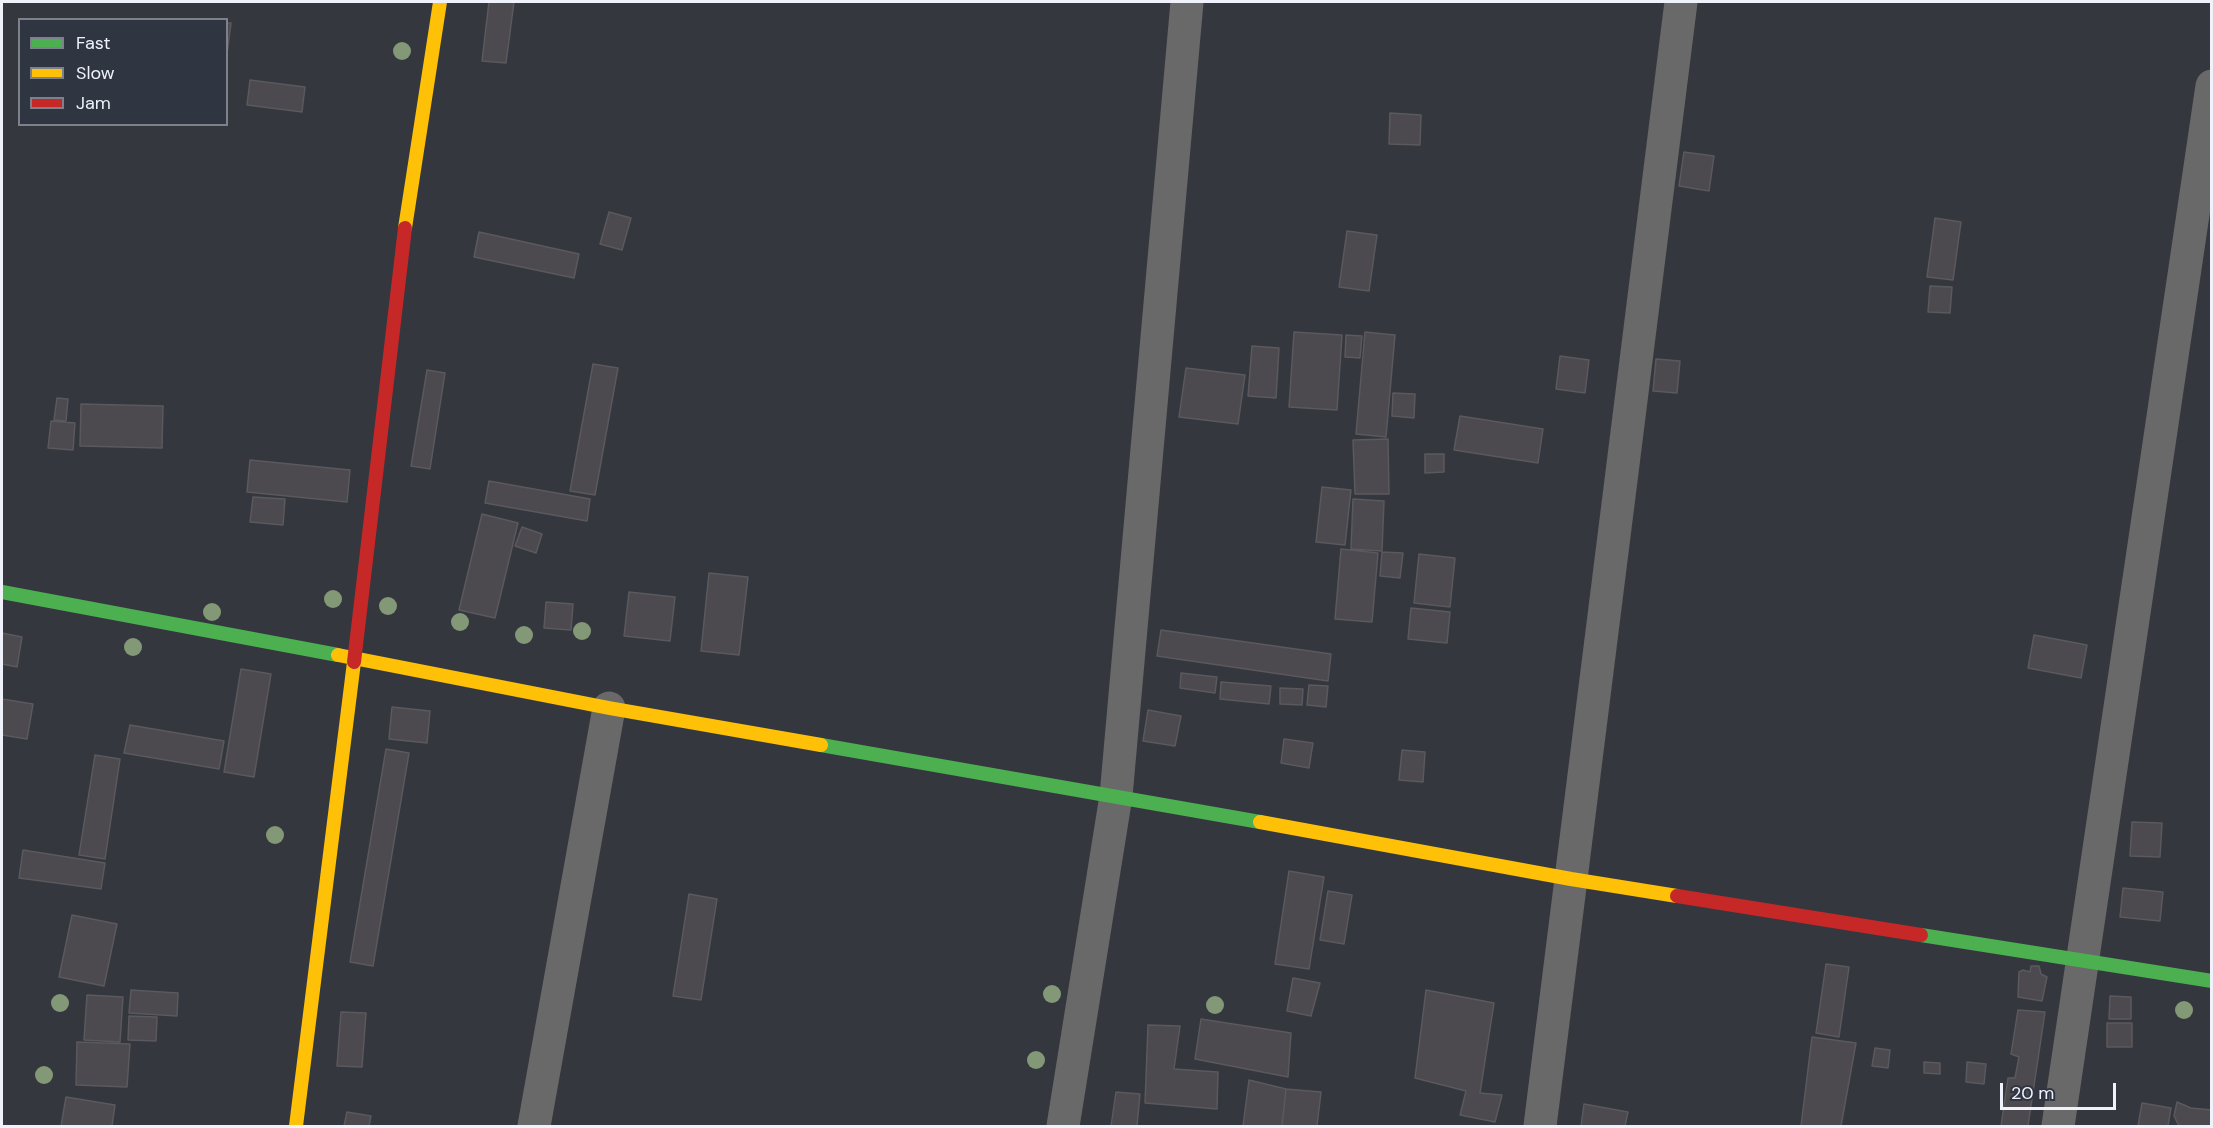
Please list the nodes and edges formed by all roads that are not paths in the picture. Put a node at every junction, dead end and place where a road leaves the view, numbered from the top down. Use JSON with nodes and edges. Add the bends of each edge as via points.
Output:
{"nodes":[{"id":1,"x":440,"y":2,"type":"edge"},
{"id":2,"x":1187,"y":2,"type":"edge"},
{"id":3,"x":1681,"y":2,"type":"edge"},
{"id":4,"x":2211,"y":86,"type":"edge"},
{"id":5,"x":2,"y":592,"type":"edge"},
{"id":6,"x":355,"y":658,"type":"junction"},
{"id":7,"x":609,"y":708,"type":"junction"},
{"id":8,"x":1116,"y":796,"type":"junction"},
{"id":9,"x":1571,"y":879,"type":"junction"},
{"id":10,"x":2082,"y":960,"type":"junction"},
{"id":11,"x":2211,"y":981,"type":"edge"},
{"id":12,"x":296,"y":1126,"type":"edge"},
{"id":13,"x":534,"y":1126,"type":"edge"},
{"id":14,"x":1063,"y":1126,"type":"edge"},
{"id":15,"x":1540,"y":1126,"type":"edge"},
{"id":16,"x":2058,"y":1126,"type":"edge"}],
"edges":[{"from":1,"to":6,"type":"street","via":[[406,218]]},
{"from":2,"to":8,"type":"street"},
{"from":3,"to":9,"type":"street"},
{"from":4,"to":10,"type":"street"},
{"from":5,"to":6,"type":"street"},
{"from":6,"to":7,"type":"street"},
{"from":6,"to":12,"type":"street"},
{"from":7,"to":8,"type":"street"},
{"from":7,"to":13,"type":"street"},
{"from":8,"to":9,"type":"street"},
{"from":8,"to":14,"type":"street"},
{"from":9,"to":10,"type":"street"},
{"from":9,"to":15,"type":"street"},
{"from":10,"to":11,"type":"street"},
{"from":10,"to":16,"type":"street"}]}
